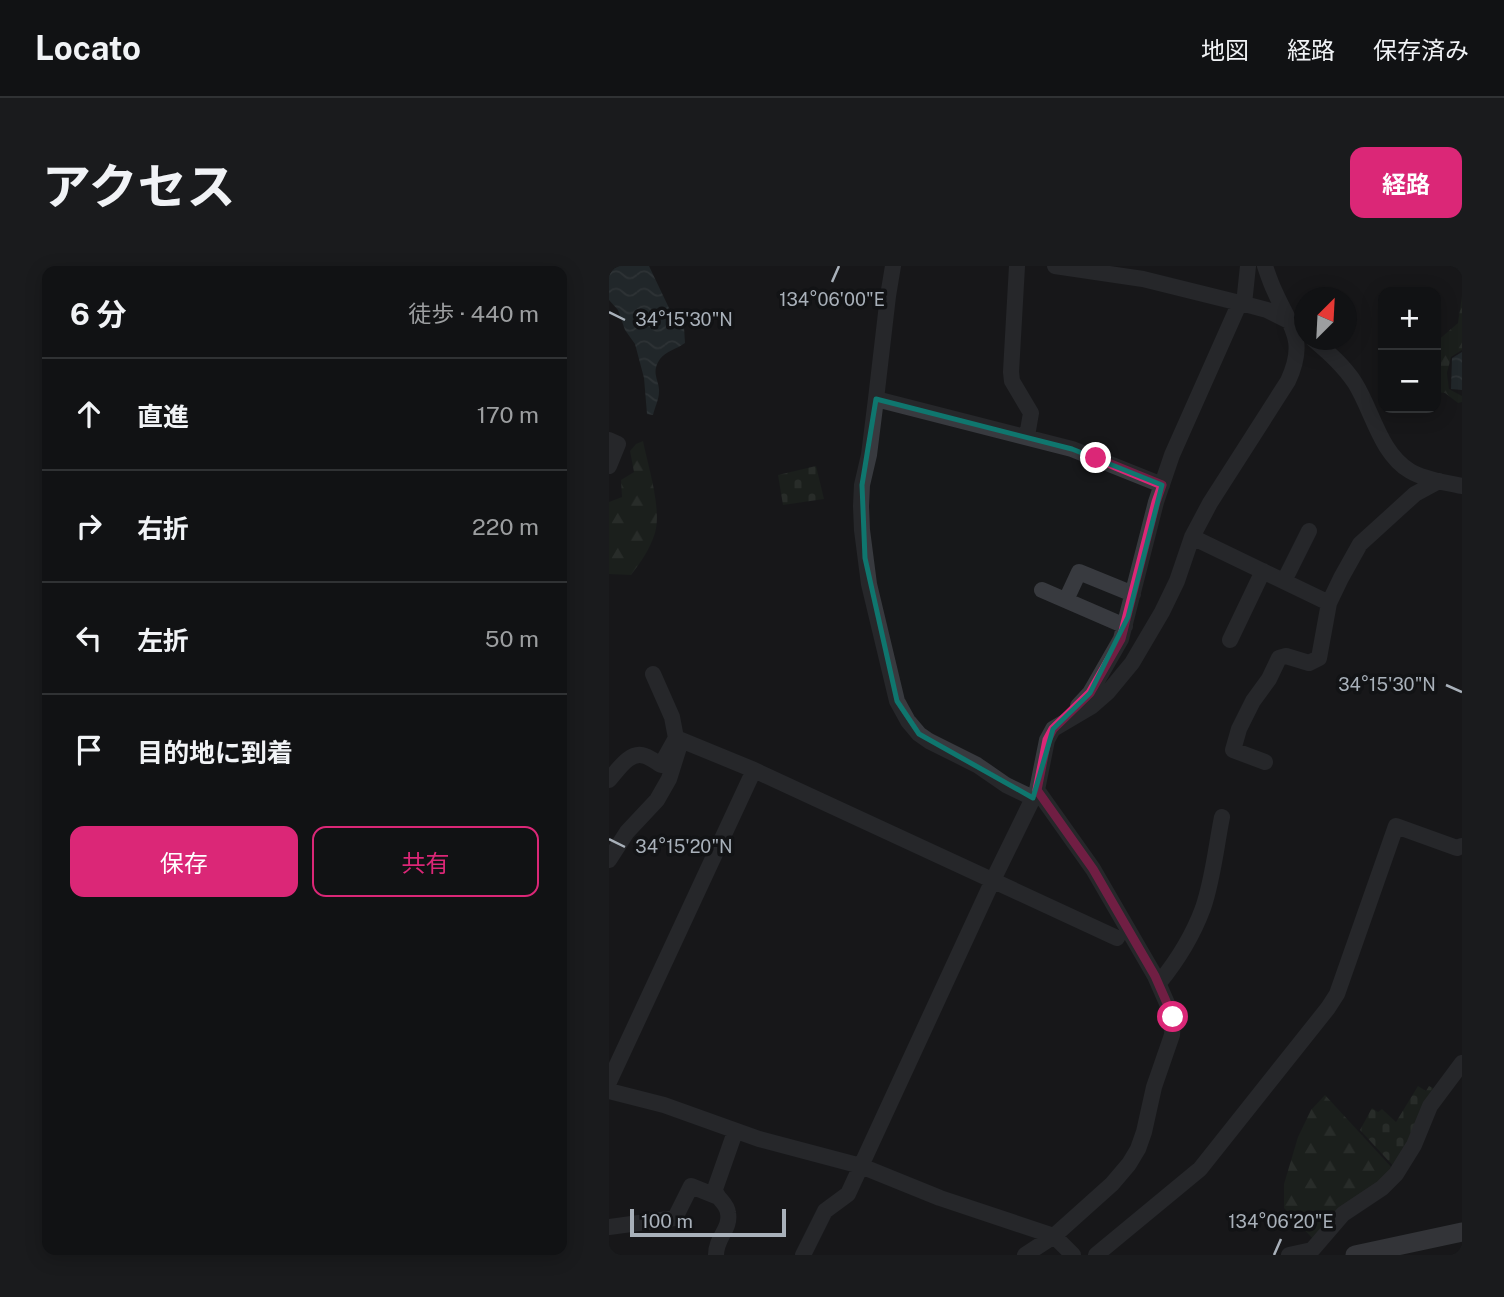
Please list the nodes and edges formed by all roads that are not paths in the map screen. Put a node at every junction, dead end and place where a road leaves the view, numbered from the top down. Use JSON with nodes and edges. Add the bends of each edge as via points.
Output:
{"nodes":[{"id":1,"x":893,"y":266,"type":"edge"},
{"id":2,"x":1017,"y":266,"type":"edge"},
{"id":3,"x":1055,"y":266,"type":"edge"},
{"id":4,"x":1248,"y":266,"type":"edge"},
{"id":5,"x":1268,"y":268,"type":"edge"},
{"id":6,"x":1242,"y":303,"type":"junction"},
{"id":7,"x":1290,"y":320,"type":"junction"},
{"id":8,"x":1294,"y":323,"type":"edge"},
{"id":9,"x":1325,"y":350,"type":"edge"},
{"id":10,"x":876,"y":399,"type":"junction"},
{"id":11,"x":1027,"y":436,"type":"junction"},
{"id":12,"x":609,"y":440,"type":"edge"},
{"id":13,"x":609,"y":466,"type":"edge"},
{"id":14,"x":1439,"y":481,"type":"junction"},
{"id":15,"x":1162,"y":485,"type":"junction"},
{"id":16,"x":1462,"y":486,"type":"edge"},
{"id":17,"x":1309,"y":531,"type":"dead end"},
{"id":18,"x":1192,"y":537,"type":"junction"},
{"id":19,"x":1263,"y":571,"type":"junction"},
{"id":20,"x":1284,"y":581,"type":"junction"},
{"id":21,"x":1042,"y":590,"type":"dead end"},
{"id":22,"x":1133,"y":594,"type":"junction"},
{"id":23,"x":1066,"y":600,"type":"junction"},
{"id":24,"x":1329,"y":603,"type":"junction"},
{"id":25,"x":1125,"y":626,"type":"junction"},
{"id":26,"x":1230,"y":640,"type":"dead end"},
{"id":27,"x":653,"y":674,"type":"dead end"},
{"id":28,"x":1053,"y":729,"type":"junction"},
{"id":29,"x":679,"y":738,"type":"junction"},
{"id":30,"x":1265,"y":762,"type":"dead end"},
{"id":31,"x":754,"y":770,"type":"junction"},
{"id":32,"x":609,"y":780,"type":"edge"},
{"id":33,"x":1035,"y":794,"type":"junction"},
{"id":34,"x":1222,"y":817,"type":"dead end"},
{"id":35,"x":1462,"y":846,"type":"edge"},
{"id":36,"x":609,"y":860,"type":"edge"},
{"id":37,"x":993,"y":880,"type":"junction"},
{"id":38,"x":1117,"y":938,"type":"dead end"},
{"id":39,"x":1159,"y":983,"type":"junction"},
{"id":40,"x":1462,"y":1063,"type":"edge"},
{"id":41,"x":609,"y":1082,"type":"edge"},
{"id":42,"x":609,"y":1091,"type":"edge"},
{"id":43,"x":735,"y":1132,"type":"junction"},
{"id":44,"x":861,"y":1166,"type":"junction"},
{"id":45,"x":716,"y":1196,"type":"junction"},
{"id":46,"x":609,"y":1227,"type":"edge"},
{"id":47,"x":1462,"y":1232,"type":"edge"},
{"id":48,"x":1054,"y":1236,"type":"junction"},
{"id":49,"x":1418,"y":1249,"type":"edge"},
{"id":50,"x":1361,"y":1254,"type":"edge"},
{"id":51,"x":716,"y":1255,"type":"edge"},
{"id":52,"x":803,"y":1255,"type":"edge"},
{"id":53,"x":1025,"y":1255,"type":"edge"},
{"id":54,"x":1073,"y":1255,"type":"edge"},
{"id":55,"x":1096,"y":1255,"type":"edge"},
{"id":56,"x":1289,"y":1255,"type":"edge"}],
"edges":[{"from":1,"to":10,"type":"street"},
{"from":2,"to":11,"type":"street","via":[[1011,372],[1031,413]]},
{"from":3,"to":6,"type":"street","via":[[1143,279]]},
{"from":4,"to":6,"type":"street"},
{"from":5,"to":7,"type":"street"},
{"from":6,"to":7,"type":"street"},
{"from":6,"to":15,"type":"street"},
{"from":7,"to":8,"type":"street"},
{"from":7,"to":18,"type":"street","via":[[1297,355],[1288,381]]},
{"from":9,"to":14,"type":"street","via":[[1349,374],[1395,460],[1420,477]]},
{"from":10,"to":11,"type":"street"},
{"from":10,"to":33,"type":"street","via":[[862,485],[862,530],[869,584],[897,701],[908,721],[929,741],[1006,785]]},
{"from":11,"to":15,"type":"street"},
{"from":12,"to":13,"type":"street","via":[[618,444]]},
{"from":14,"to":16,"type":"street"},
{"from":14,"to":24,"type":"street","via":[[1415,494],[1360,544]]},
{"from":15,"to":22,"type":"street"},
{"from":17,"to":20,"type":"street"},
{"from":18,"to":19,"type":"street"},
{"from":18,"to":28,"type":"street","via":[[1177,581],[1132,663],[1108,692]]},
{"from":19,"to":20,"type":"street"},
{"from":19,"to":26,"type":"street"},
{"from":20,"to":24,"type":"street"},
{"from":21,"to":23,"type":"street"},
{"from":22,"to":23,"type":"street","via":[[1079,572]]},
{"from":22,"to":25,"type":"street"},
{"from":23,"to":25,"type":"street"},
{"from":24,"to":30,"type":"street","via":[[1319,658],[1309,663],[1279,658],[1238,729],[1233,750]]},
{"from":25,"to":28,"type":"street","via":[[1090,693]]},
{"from":27,"to":29,"type":"street"},
{"from":28,"to":33,"type":"street"},
{"from":29,"to":31,"type":"street"},
{"from":29,"to":32,"type":"street","via":[[661,765],[636,755]]},
{"from":29,"to":36,"type":"street","via":[[669,779],[657,800]]},
{"from":31,"to":37,"type":"street"},
{"from":31,"to":41,"type":"street"},
{"from":33,"to":37,"type":"street"},
{"from":33,"to":39,"type":"street","via":[[1093,869]]},
{"from":34,"to":39,"type":"street","via":[[1203,908],[1174,965]]},
{"from":35,"to":55,"type":"street","via":[[1396,826],[1337,994],[1328,1008],[1200,1168]]},
{"from":37,"to":38,"type":"street"},
{"from":37,"to":44,"type":"street"},
{"from":39,"to":48,"type":"street","via":[[1173,1017],[1172,1035],[1138,1149],[1112,1184]]},
{"from":40,"to":56,"type":"street","via":[[1430,1106],[1397,1174],[1343,1214],[1312,1250]]},
{"from":42,"to":43,"type":"street","via":[[664,1105]]},
{"from":43,"to":44,"type":"street"},
{"from":43,"to":45,"type":"street"},
{"from":44,"to":48,"type":"street"},
{"from":44,"to":52,"type":"street","via":[[848,1194],[825,1211]]},
{"from":45,"to":46,"type":"street","via":[[691,1186],[675,1218]]},
{"from":45,"to":51,"type":"street","via":[[729,1215]]},
{"from":47,"to":49,"type":"main road"},
{"from":48,"to":53,"type":"street"},
{"from":48,"to":54,"type":"street"},
{"from":49,"to":50,"type":"main road"}]}
